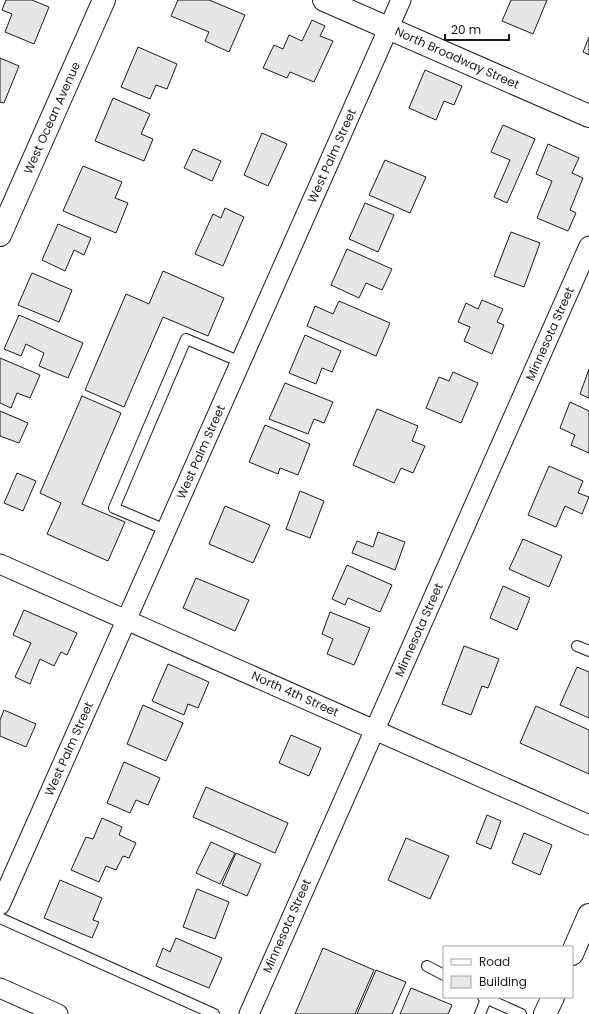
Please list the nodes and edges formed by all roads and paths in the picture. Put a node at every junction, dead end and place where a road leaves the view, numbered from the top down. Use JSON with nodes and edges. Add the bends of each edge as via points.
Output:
{"nodes":[{"id":1,"x":104,"y":0,"type":"edge"},
{"id":2,"x":324,"y":0,"type":"edge"},
{"id":3,"x":401,"y":0,"type":"edge"},
{"id":4,"x":389,"y":28,"type":"junction"},
{"id":5,"x":589,"y":116,"type":"edge"},
{"id":6,"x":0,"y":235,"type":"edge"},
{"id":7,"x":589,"y":246,"type":"edge"},
{"id":8,"x":241,"y":362,"type":"junction"},
{"id":9,"x":166,"y":530,"type":"junction"},
{"id":10,"x":0,"y":564,"type":"edge"},
{"id":11,"x":126,"y":620,"type":"junction"},
{"id":12,"x":577,"y":646,"type":"dead end"},
{"id":13,"x":589,"y":652,"type":"edge"},
{"id":14,"x":374,"y":730,"type":"junction"},
{"id":15,"x":589,"y":825,"type":"edge"},
{"id":16,"x":0,"y":905,"type":"edge"},
{"id":17,"x":589,"y":915,"type":"edge"},
{"id":18,"x":0,"y":918,"type":"edge"},
{"id":19,"x":573,"y":952,"type":"edge"},
{"id":20,"x":427,"y":966,"type":"dead end"},
{"id":21,"x":443,"y":974,"type":"edge"},
{"id":22,"x":0,"y":988,"type":"edge"},
{"id":23,"x":485,"y":998,"type":"edge"},
{"id":24,"x":553,"y":998,"type":"edge"},
{"id":25,"x":58,"y":1014,"type":"edge"},
{"id":26,"x":214,"y":1014,"type":"edge"},
{"id":27,"x":249,"y":1014,"type":"edge"},
{"id":28,"x":480,"y":1014,"type":"edge"},
{"id":29,"x":522,"y":1014,"type":"edge"},
{"id":30,"x":545,"y":1014,"type":"edge"}],
"edges":[{"from":1,"to":6,"type":"street","name":"West Ocean Avenue"},
{"from":2,"to":4,"type":"street","name":"North Broadway Street"},
{"from":3,"to":4,"type":"street","name":"West Palm Street"},
{"from":4,"to":5,"type":"street","name":"North Broadway Street"},
{"from":4,"to":8,"type":"street","name":"West Palm Street"},
{"from":7,"to":14,"type":"street","name":"Minnesota Street"},
{"from":8,"to":9,"type":"street","name":"West Palm Street"},
{"from":8,"to":9,"type":"lane","via":[[186,339],[114,508]]},
{"from":9,"to":11,"type":"street","name":"West Palm Street"},
{"from":10,"to":11,"type":"street","name":"North 4th Street"},
{"from":11,"to":14,"type":"street","name":"North 4th Street"},
{"from":11,"to":16,"type":"street","name":"West Palm Street"},
{"from":12,"to":13,"type":"lane"},
{"from":14,"to":15,"type":"street","name":"North 4th Street"},
{"from":14,"to":27,"type":"street","name":"Minnesota Street"},
{"from":17,"to":19,"type":"street"},
{"from":18,"to":26,"type":"lane"},
{"from":20,"to":21,"type":"lane"},
{"from":22,"to":25,"type":"street"},
{"from":23,"to":28,"type":"lane"},
{"from":23,"to":29,"type":"lane"},
{"from":24,"to":30,"type":"street"}]}
